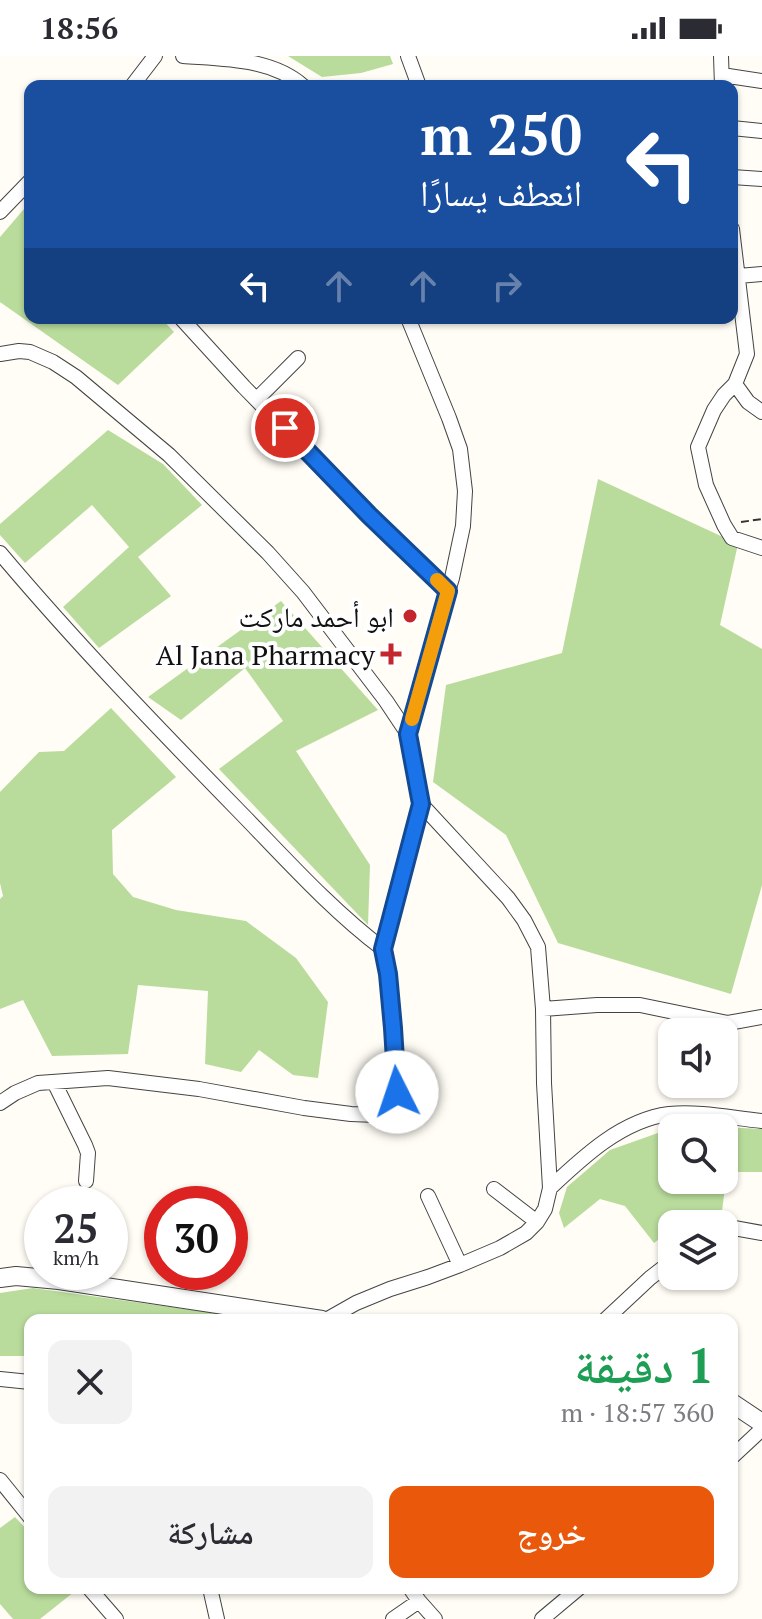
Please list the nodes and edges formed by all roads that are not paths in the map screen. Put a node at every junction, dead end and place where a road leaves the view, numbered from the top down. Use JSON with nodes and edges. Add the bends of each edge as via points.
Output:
{"nodes":[{"id":1,"x":155,"y":56,"type":"edge"},
{"id":2,"x":183,"y":56,"type":"edge"},
{"id":3,"x":408,"y":56,"type":"edge"},
{"id":4,"x":721,"y":56,"type":"edge"},
{"id":5,"x":137,"y":80,"type":"edge"},
{"id":6,"x":296,"y":80,"type":"edge"},
{"id":7,"x":417,"y":80,"type":"edge"},
{"id":8,"x":722,"y":80,"type":"edge"},
{"id":9,"x":762,"y":81,"type":"edge"},
{"id":10,"x":738,"y":82,"type":"edge"},
{"id":11,"x":738,"y":85,"type":"edge"},
{"id":12,"x":762,"y":90,"type":"edge"},
{"id":13,"x":738,"y":129,"type":"edge"},
{"id":14,"x":762,"y":131,"type":"edge"},
{"id":15,"x":738,"y":177,"type":"edge"},
{"id":16,"x":762,"y":179,"type":"edge"},
{"id":17,"x":24,"y":187,"type":"edge"},
{"id":18,"x":0,"y":212,"type":"edge"},
{"id":19,"x":762,"y":274,"type":"edge"},
{"id":20,"x":738,"y":276,"type":"joint"},
{"id":21,"x":191,"y":324,"type":"edge"},
{"id":22,"x":410,"y":324,"type":"edge"},
{"id":23,"x":0,"y":354,"type":"edge"},
{"id":24,"x":754,"y":354,"type":"edge"},
{"id":25,"x":298,"y":358,"type":"dead end"},
{"id":26,"x":735,"y":384,"type":"junction"},
{"id":27,"x":257,"y":399,"type":"junction"},
{"id":28,"x":762,"y":412,"type":"edge"},
{"id":29,"x":762,"y":548,"type":"edge"},
{"id":30,"x":0,"y":553,"type":"edge"},
{"id":31,"x":448,"y":591,"type":"junction"},
{"id":32,"x":408,"y":734,"type":"junction"},
{"id":33,"x":421,"y":804,"type":"junction"},
{"id":34,"x":383,"y":949,"type":"junction"},
{"id":35,"x":543,"y":1009,"type":"junction"},
{"id":36,"x":762,"y":1017,"type":"edge"},
{"id":37,"x":54,"y":1082,"type":"junction"},
{"id":38,"x":0,"y":1103,"type":"edge"},
{"id":39,"x":762,"y":1121,"type":"edge"},
{"id":40,"x":86,"y":1181,"type":"dead end"},
{"id":41,"x":550,"y":1188,"type":"junction"},
{"id":42,"x":494,"y":1189,"type":"dead end"},
{"id":43,"x":428,"y":1196,"type":"dead end"},
{"id":44,"x":537,"y":1222,"type":"junction"},
{"id":45,"x":738,"y":1228,"type":"edge"},
{"id":46,"x":762,"y":1233,"type":"edge"},
{"id":47,"x":460,"y":1265,"type":"junction"},
{"id":48,"x":658,"y":1272,"type":"edge"},
{"id":49,"x":0,"y":1278,"type":"edge"},
{"id":50,"x":274,"y":1314,"type":"edge"},
{"id":51,"x":335,"y":1314,"type":"edge"},
{"id":52,"x":611,"y":1314,"type":"edge"},
{"id":53,"x":0,"y":1379,"type":"edge"},
{"id":54,"x":24,"y":1381,"type":"edge"},
{"id":55,"x":738,"y":1407,"type":"edge"},
{"id":56,"x":762,"y":1423,"type":"edge"},
{"id":57,"x":762,"y":1429,"type":"edge"},
{"id":58,"x":738,"y":1451,"type":"edge"},
{"id":59,"x":0,"y":1480,"type":"edge"},
{"id":60,"x":24,"y":1510,"type":"edge"},
{"id":61,"x":94,"y":1594,"type":"edge"},
{"id":62,"x":211,"y":1594,"type":"edge"},
{"id":63,"x":414,"y":1594,"type":"edge"},
{"id":64,"x":572,"y":1594,"type":"edge"},
{"id":65,"x":419,"y":1601,"type":"junction"},
{"id":66,"x":116,"y":1619,"type":"edge"},
{"id":67,"x":217,"y":1619,"type":"edge"},
{"id":68,"x":393,"y":1619,"type":"edge"},
{"id":69,"x":435,"y":1619,"type":"edge"},
{"id":70,"x":542,"y":1619,"type":"edge"}],
"edges":[{"from":1,"to":5,"type":"street"},
{"from":2,"to":6,"type":"street","via":[[251,63]]},
{"from":3,"to":7,"type":"street"},
{"from":4,"to":8,"type":"street"},
{"from":9,"to":10,"type":"street"},
{"from":11,"to":12,"type":"street"},
{"from":13,"to":14,"type":"street"},
{"from":15,"to":16,"type":"street"},
{"from":17,"to":18,"type":"street"},
{"from":19,"to":20,"type":"street"},
{"from":20,"to":24,"type":"street"},
{"from":21,"to":27,"type":"street"},
{"from":22,"to":31,"type":"street","via":[[460,449],[463,526]]},
{"from":23,"to":32,"type":"street","via":[[30,352],[53,362],[169,455],[303,592]]},
{"from":24,"to":26,"type":"street"},
{"from":25,"to":27,"type":"street"},
{"from":26,"to":28,"type":"street"},
{"from":26,"to":29,"type":"street","via":[[714,410],[698,447],[706,485],[732,538]]},
{"from":27,"to":31,"type":"street"},
{"from":30,"to":34,"type":"street","via":[[139,708],[314,888]]},
{"from":31,"to":32,"type":"street"},
{"from":32,"to":33,"type":"street"},
{"from":33,"to":34,"type":"street"},
{"from":33,"to":35,"type":"street","via":[[524,920],[538,947]]},
{"from":34,"to":37,"type":"street","via":[[397,1092],[388,1110],[376,1115],[108,1078]]},
{"from":35,"to":36,"type":"street","via":[[619,1004],[728,1023]]},
{"from":35,"to":41,"type":"street"},
{"from":37,"to":38,"type":"street","via":[[38,1083]]},
{"from":37,"to":40,"type":"street","via":[[88,1153]]},
{"from":39,"to":41,"type":"street","via":[[691,1113],[642,1121],[590,1152]]},
{"from":41,"to":44,"type":"street"},
{"from":42,"to":44,"type":"street"},
{"from":43,"to":47,"type":"street"},
{"from":44,"to":47,"type":"street","via":[[500,1248]]},
{"from":45,"to":46,"type":"street"},
{"from":47,"to":51,"type":"street"},
{"from":48,"to":52,"type":"street"},
{"from":49,"to":50,"type":"street","via":[[59,1280]]},
{"from":53,"to":54,"type":"street"},
{"from":55,"to":56,"type":"street"},
{"from":57,"to":58,"type":"street"},
{"from":59,"to":60,"type":"street"},
{"from":61,"to":66,"type":"street"},
{"from":62,"to":67,"type":"street"},
{"from":63,"to":65,"type":"street"},
{"from":64,"to":70,"type":"street"},
{"from":65,"to":68,"type":"street"},
{"from":65,"to":69,"type":"street"}]}
